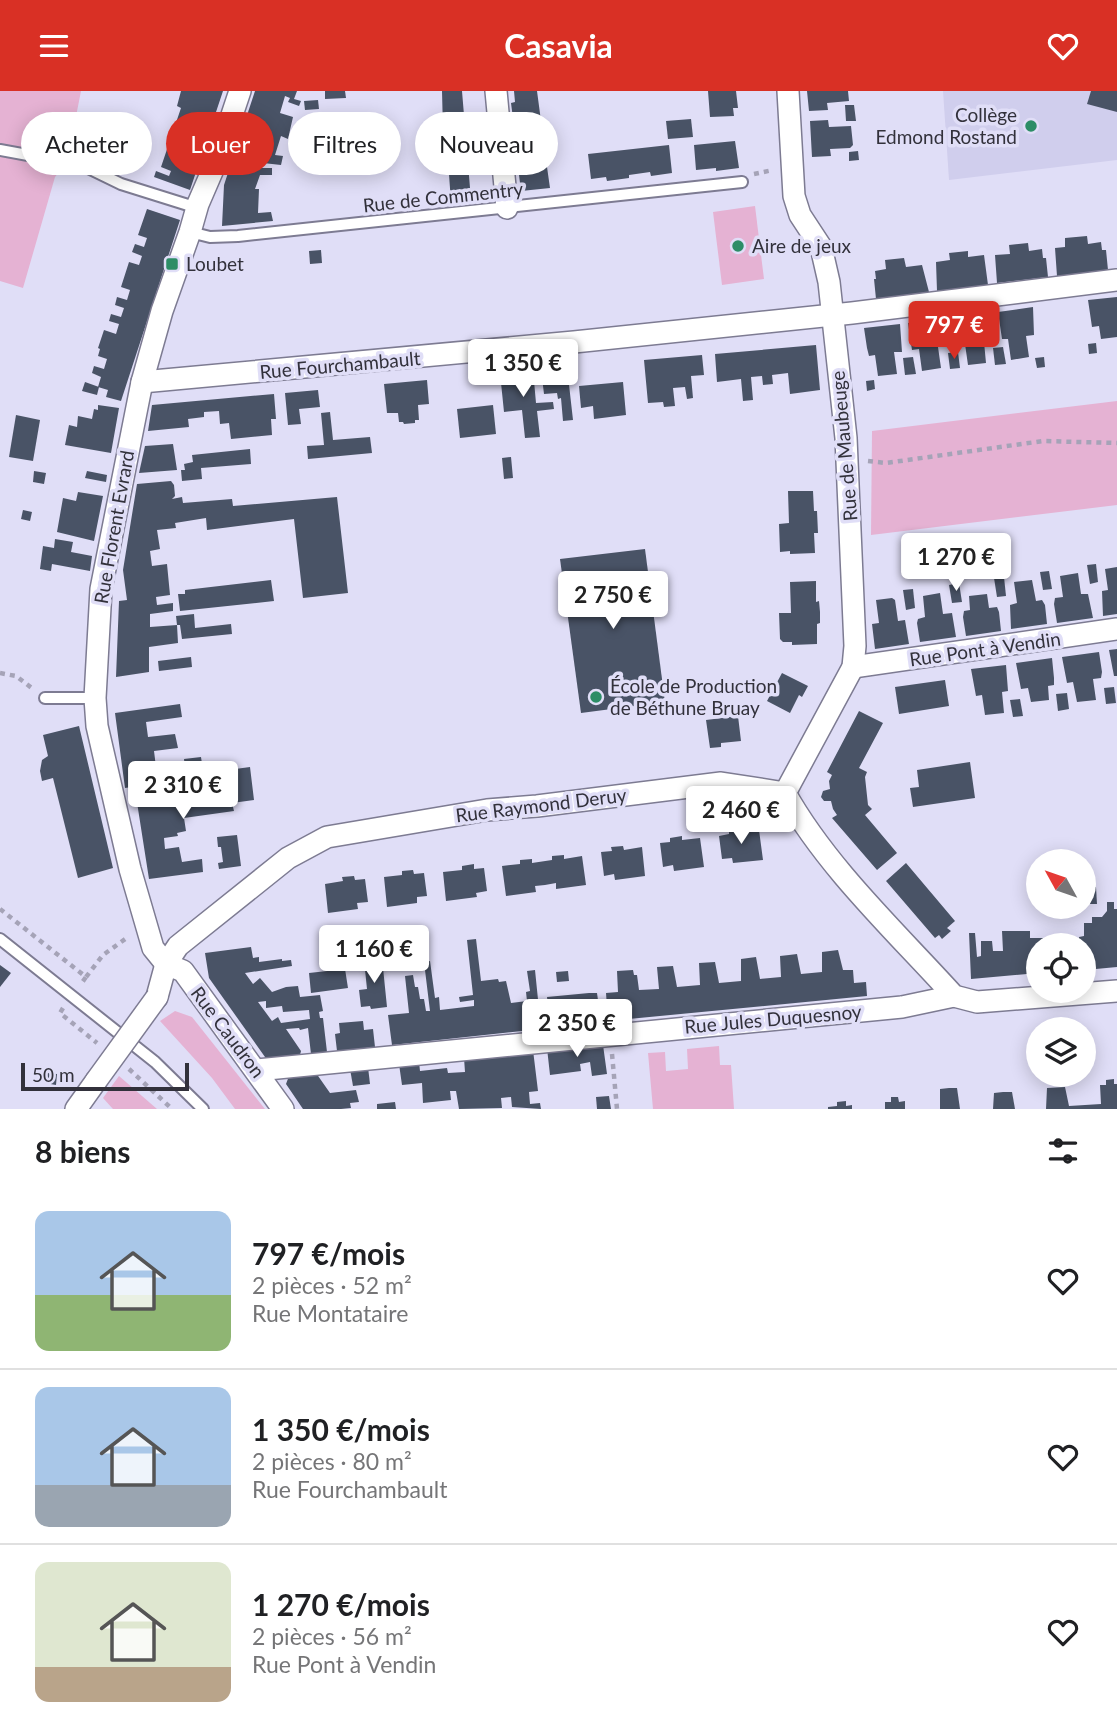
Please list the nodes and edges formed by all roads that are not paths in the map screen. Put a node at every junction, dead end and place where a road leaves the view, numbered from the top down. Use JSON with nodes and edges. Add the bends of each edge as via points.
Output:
{"nodes":[{"id":1,"x":240,"y":91,"type":"edge"},
{"id":2,"x":496,"y":91,"type":"edge"},
{"id":3,"x":788,"y":91,"type":"edge"},
{"id":4,"x":0,"y":150,"type":"edge"},
{"id":5,"x":742,"y":182,"type":"road end"},
{"id":6,"x":198,"y":204,"type":"junction"},
{"id":7,"x":507,"y":208,"type":"junction"},
{"id":8,"x":190,"y":233,"type":"junction"},
{"id":9,"x":1117,"y":280,"type":"edge"},
{"id":10,"x":831,"y":315,"type":"junction"},
{"id":11,"x":142,"y":382,"type":"junction"},
{"id":12,"x":1117,"y":629,"type":"edge"},
{"id":13,"x":853,"y":667,"type":"junction"},
{"id":14,"x":46,"y":698,"type":"road end"},
{"id":15,"x":95,"y":698,"type":"junction"},
{"id":16,"x":786,"y":793,"type":"junction"},
{"id":17,"x":0,"y":939,"type":"edge"},
{"id":18,"x":166,"y":964,"type":"junction"},
{"id":19,"x":1117,"y":991,"type":"edge"},
{"id":20,"x":954,"y":996,"type":"junction"},
{"id":21,"x":257,"y":1070,"type":"junction"},
{"id":22,"x":76,"y":1109,"type":"edge"},
{"id":23,"x":203,"y":1109,"type":"edge"},
{"id":24,"x":283,"y":1109,"type":"edge"}],
"edges":[{"from":1,"to":6,"type":"street","name":"Rue Florent Evrard"},
{"from":2,"to":7,"type":"street"},
{"from":3,"to":10,"type":"street","name":"Rue de Maubeuge","via":[[794,196],[800,215],[821,247]]},
{"from":4,"to":6,"type":"lane","via":[[82,165],[121,184]]},
{"from":5,"to":7,"type":"lane","name":"Rue de Commentry"},
{"from":6,"to":8,"type":"street","name":"Rue Florent Evrard"},
{"from":7,"to":8,"type":"lane","name":"Rue de Commentry","via":[[238,236]]},
{"from":8,"to":11,"type":"street","name":"Rue Florent Evrard"},
{"from":9,"to":10,"type":"street","name":"Rue Fourchambault"},
{"from":10,"to":11,"type":"street","name":"Rue Fourchambault"},
{"from":10,"to":13,"type":"street","name":"Rue de Maubeuge","via":[[847,458]]},
{"from":11,"to":15,"type":"street","name":"Rue Florent Evrard","via":[[101,589]]},
{"from":12,"to":13,"type":"street","name":"Rue Pont à Vendin"},
{"from":13,"to":16,"type":"street","name":"Rue de Maubeuge"},
{"from":14,"to":15,"type":"lane"},
{"from":15,"to":18,"type":"street","name":"Rue Florent Evrard","via":[[97,726],[130,869],[153,948]]},
{"from":16,"to":18,"type":"street","name":"Rue Raymond Deruy","via":[[721,783],[487,810],[327,837],[278,866],[178,946]]},
{"from":16,"to":20,"type":"street","via":[[802,823]]},
{"from":17,"to":23,"type":"lane","via":[[155,1062]]},
{"from":18,"to":21,"type":"street","name":"Rue Caudron","via":[[183,971]]},
{"from":18,"to":22,"type":"street","bridge":true,"via":[[157,997]]},
{"from":19,"to":20,"type":"street","via":[[977,1002]]},
{"from":20,"to":21,"type":"street","name":"Rue Jules Duquesnoy","via":[[902,1007]]},
{"from":21,"to":24,"type":"street","name":"Rue Caudron"}]}
